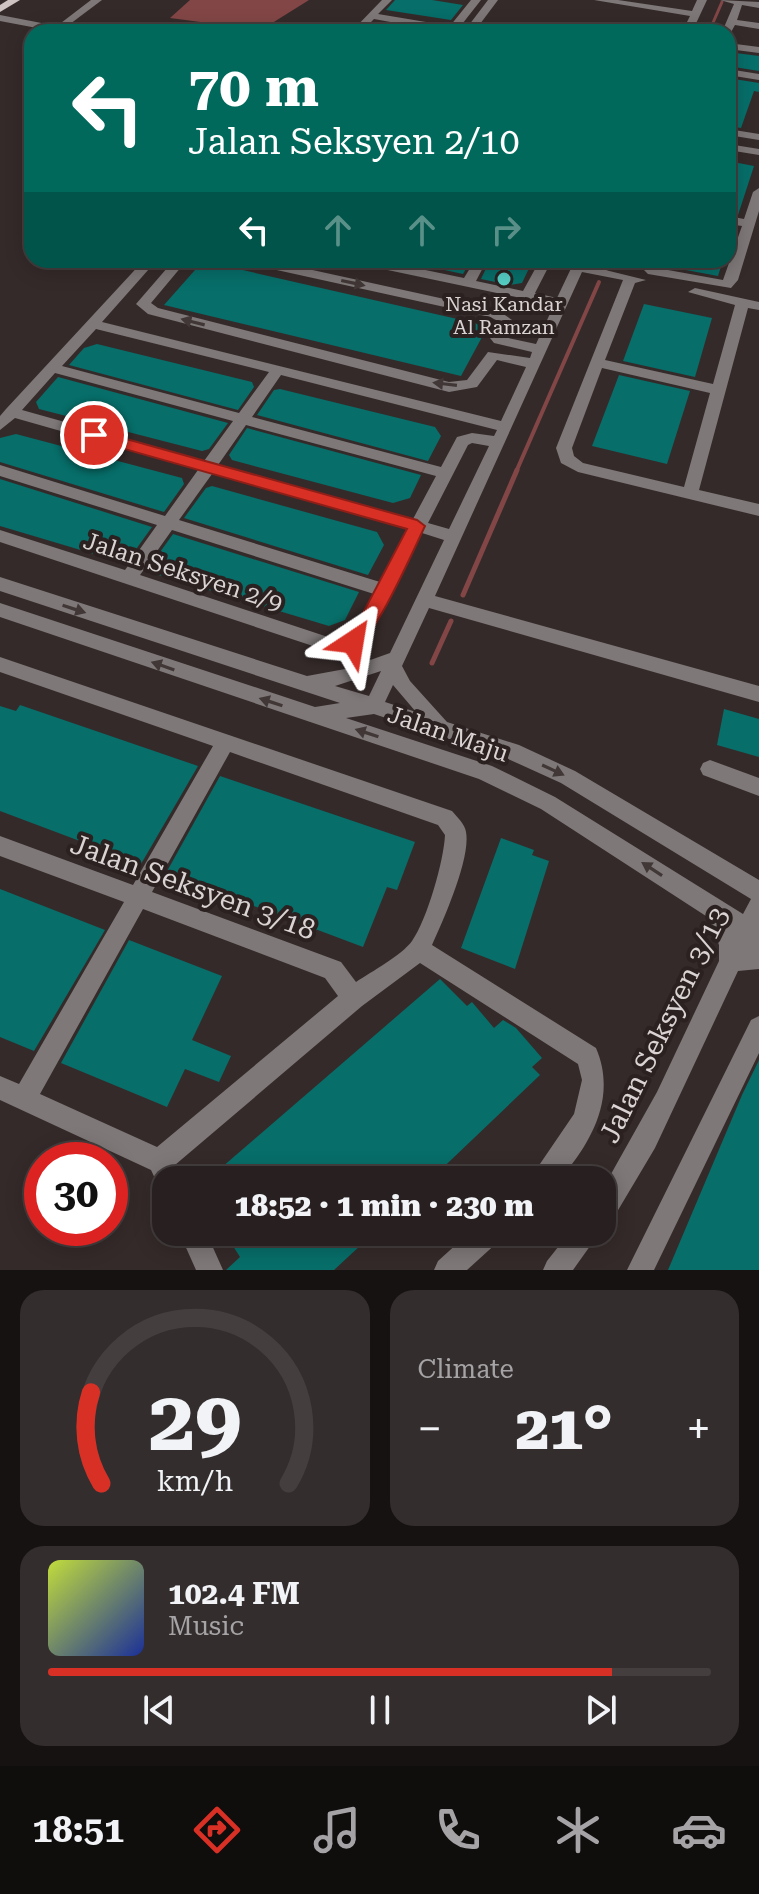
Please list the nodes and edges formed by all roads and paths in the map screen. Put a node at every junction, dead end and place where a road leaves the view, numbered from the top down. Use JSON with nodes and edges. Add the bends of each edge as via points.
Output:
{"nodes":[{"id":1,"x":15,"y":0,"type":"edge"},
{"id":2,"x":97,"y":0,"type":"edge"},
{"id":3,"x":387,"y":0,"type":"edge"},
{"id":4,"x":475,"y":0,"type":"edge"},
{"id":5,"x":493,"y":0,"type":"edge"},
{"id":6,"x":702,"y":0,"type":"edge"},
{"id":7,"x":725,"y":0,"type":"edge"},
{"id":8,"x":607,"y":1,"type":"edge"},
{"id":9,"x":739,"y":2,"type":"junction"},
{"id":10,"x":758,"y":2,"type":"edge"},
{"id":11,"x":0,"y":9,"type":"edge"},
{"id":12,"x":695,"y":14,"type":"junction"},
{"id":13,"x":372,"y":16,"type":"junction"},
{"id":14,"x":3,"y":19,"type":"edge"},
{"id":15,"x":30,"y":24,"type":"edge"},
{"id":16,"x":65,"y":24,"type":"edge"},
{"id":17,"x":364,"y":24,"type":"edge"},
{"id":18,"x":417,"y":24,"type":"edge"},
{"id":19,"x":456,"y":24,"type":"edge"},
{"id":20,"x":474,"y":24,"type":"edge"},
{"id":21,"x":691,"y":24,"type":"edge"},
{"id":22,"x":731,"y":24,"type":"edge"},
{"id":23,"x":759,"y":26,"type":"edge"},
{"id":24,"x":736,"y":27,"type":"edge"},
{"id":25,"x":736,"y":47,"type":"edge"},
{"id":26,"x":759,"y":50,"type":"edge"},
{"id":27,"x":736,"y":73,"type":"edge"},
{"id":28,"x":759,"y":77,"type":"edge"},
{"id":29,"x":759,"y":123,"type":"edge"},
{"id":30,"x":736,"y":133,"type":"edge"},
{"id":31,"x":757,"y":137,"type":"edge"},
{"id":32,"x":736,"y":148,"type":"edge"},
{"id":33,"x":759,"y":152,"type":"edge"},
{"id":34,"x":736,"y":159,"type":"edge"},
{"id":35,"x":759,"y":163,"type":"edge"},
{"id":36,"x":759,"y":192,"type":"edge"},
{"id":37,"x":736,"y":222,"type":"edge"},
{"id":38,"x":749,"y":224,"type":"junction"},
{"id":39,"x":736,"y":264,"type":"edge"},
{"id":40,"x":144,"y":268,"type":"edge"},
{"id":41,"x":174,"y":268,"type":"edge"},
{"id":42,"x":285,"y":268,"type":"edge"},
{"id":43,"x":420,"y":268,"type":"edge"},
{"id":44,"x":476,"y":268,"type":"edge"},
{"id":45,"x":542,"y":268,"type":"edge"},
{"id":46,"x":578,"y":268,"type":"edge"},
{"id":47,"x":594,"y":268,"type":"edge"},
{"id":48,"x":649,"y":268,"type":"edge"},
{"id":49,"x":735,"y":268,"type":"edge"},
{"id":50,"x":630,"y":278,"type":"junction"},
{"id":51,"x":468,"y":283,"type":"junction"},
{"id":52,"x":527,"y":296,"type":"junction"},
{"id":53,"x":743,"y":302,"type":"junction"},
{"id":54,"x":562,"y":303,"type":"junction"},
{"id":55,"x":759,"y":306,"type":"edge"},
{"id":56,"x":94,"y":324,"type":"junction"},
{"id":57,"x":538,"y":357,"type":"junction"},
{"id":58,"x":598,"y":363,"type":"junction"},
{"id":59,"x":52,"y":368,"type":"junction"},
{"id":60,"x":278,"y":370,"type":"junction"},
{"id":61,"x":719,"y":390,"type":"junction"},
{"id":62,"x":6,"y":418,"type":"edge"},
{"id":63,"x":240,"y":419,"type":"junction"},
{"id":64,"x":503,"y":435,"type":"junction"},
{"id":65,"x":207,"y":466,"type":"junction"},
{"id":66,"x":0,"y":470,"type":"edge"},
{"id":67,"x":444,"y":473,"type":"junction"},
{"id":68,"x":690,"y":493,"type":"junction"},
{"id":69,"x":759,"y":510,"type":"edge"},
{"id":70,"x":167,"y":523,"type":"junction"},
{"id":71,"x":417,"y":526,"type":"junction"},
{"id":72,"x":0,"y":536,"type":"edge"},
{"id":73,"x":453,"y":536,"type":"junction"},
{"id":74,"x":127,"y":580,"type":"junction"},
{"id":75,"x":0,"y":584,"type":"edge"},
{"id":76,"x":383,"y":590,"type":"junction"},
{"id":77,"x":423,"y":599,"type":"junction"},
{"id":78,"x":0,"y":610,"type":"edge"},
{"id":79,"x":395,"y":662,"type":"junction"},
{"id":80,"x":3,"y":670,"type":"edge"},
{"id":81,"x":307,"y":684,"type":"junction"},
{"id":82,"x":759,"y":694,"type":"edge"},
{"id":83,"x":374,"y":706,"type":"junction"},
{"id":84,"x":305,"y":713,"type":"junction"},
{"id":85,"x":447,"y":729,"type":"junction"},
{"id":86,"x":226,"y":742,"type":"junction"},
{"id":87,"x":429,"y":753,"type":"junction"},
{"id":88,"x":710,"y":769,"type":"dead end"},
{"id":89,"x":759,"y":787,"type":"edge"},
{"id":90,"x":0,"y":846,"type":"edge"},
{"id":91,"x":759,"y":892,"type":"edge"},
{"id":92,"x":138,"y":899,"type":"junction"},
{"id":93,"x":759,"y":906,"type":"edge"},
{"id":94,"x":718,"y":911,"type":"junction"},
{"id":95,"x":752,"y":933,"type":"edge"},
{"id":96,"x":419,"y":950,"type":"junction"},
{"id":97,"x":759,"y":958,"type":"edge"},
{"id":98,"x":730,"y":961,"type":"junction"},
{"id":99,"x":354,"y":998,"type":"junction"},
{"id":100,"x":759,"y":1028,"type":"edge"},
{"id":101,"x":0,"y":1088,"type":"edge"},
{"id":102,"x":24,"y":1099,"type":"junction"},
{"id":103,"x":155,"y":1166,"type":"edge"},
{"id":104,"x":170,"y":1166,"type":"edge"},
{"id":105,"x":556,"y":1166,"type":"edge"},
{"id":106,"x":616,"y":1189,"type":"edge"},
{"id":107,"x":199,"y":1246,"type":"edge"},
{"id":108,"x":474,"y":1246,"type":"edge"},
{"id":109,"x":576,"y":1246,"type":"edge"},
{"id":110,"x":210,"y":1270,"type":"edge"},
{"id":111,"x":447,"y":1270,"type":"edge"},
{"id":112,"x":556,"y":1270,"type":"edge"},
{"id":113,"x":640,"y":1270,"type":"edge"}],
"edges":[{"from":1,"to":11,"type":"main road"},
{"from":2,"to":16,"type":"street"},
{"from":3,"to":13,"type":"street"},
{"from":4,"to":19,"type":"street"},
{"from":5,"to":20,"type":"street"},
{"from":6,"to":12,"type":"street"},
{"from":7,"to":9,"type":"street"},
{"from":8,"to":12,"type":"street"},
{"from":9,"to":10,"type":"street"},
{"from":9,"to":22,"type":"street"},
{"from":12,"to":21,"type":"street"},
{"from":13,"to":17,"type":"street"},
{"from":13,"to":18,"type":"street"},
{"from":14,"to":15,"type":"street"},
{"from":23,"to":24,"type":"street"},
{"from":25,"to":26,"type":"street"},
{"from":27,"to":28,"type":"street"},
{"from":29,"to":31,"type":"street"},
{"from":30,"to":31,"type":"street"},
{"from":32,"to":33,"type":"street"},
{"from":34,"to":35,"type":"street"},
{"from":36,"to":38,"type":"street"},
{"from":37,"to":38,"type":"street"},
{"from":38,"to":39,"type":"street"},
{"from":40,"to":56,"type":"street"},
{"from":57,"to":41,"type":"street","one_way":true,"via":[[493,355],[472,384],[449,387],[153,311],[143,304]]},
{"from":42,"to":57,"type":"street","one_way":true,"via":[[494,314],[505,320],[499,340]]},
{"from":43,"to":51,"type":"street"},
{"from":44,"to":51,"type":"street"},
{"from":45,"to":52,"type":"street"},
{"from":46,"to":54,"type":"street"},
{"from":47,"to":50,"type":"street"},
{"from":48,"to":49,"type":"street","via":[[726,285]]},
{"from":50,"to":53,"type":"street"},
{"from":50,"to":58,"type":"street"},
{"from":51,"to":52,"type":"street"},
{"from":52,"to":54,"type":"street"},
{"from":53,"to":55,"type":"street"},
{"from":53,"to":61,"type":"street"},
{"from":54,"to":57,"type":"street"},
{"from":56,"to":59,"type":"street"},
{"from":56,"to":60,"type":"street"},
{"from":57,"to":64,"type":"street"},
{"from":58,"to":61,"type":"street"},
{"from":58,"to":68,"type":"street","via":[[564,448],[567,459],[578,467]]},
{"from":59,"to":62,"type":"street"},
{"from":59,"to":63,"type":"street"},
{"from":60,"to":63,"type":"street"},
{"from":60,"to":64,"type":"street"},
{"from":61,"to":68,"type":"street"},
{"from":62,"to":65,"type":"street"},
{"from":63,"to":65,"type":"street"},
{"from":63,"to":67,"type":"street"},
{"from":64,"to":67,"type":"street","via":[[462,441]]},
{"from":64,"to":73,"type":"street"},
{"from":65,"to":70,"type":"street"},
{"from":65,"to":71,"type":"street"},
{"from":66,"to":70,"type":"street"},
{"from":67,"to":71,"type":"street"},
{"from":68,"to":69,"type":"street"},
{"from":70,"to":74,"type":"street"},
{"from":70,"to":76,"type":"street"},
{"from":71,"to":73,"type":"street"},
{"from":71,"to":76,"type":"street"},
{"from":72,"to":74,"type":"street","name":"Jalan Seksyen 2/9"},
{"from":73,"to":77,"type":"street"},
{"from":74,"to":76,"type":"street","name":"Jalan Seksyen 2/9","via":[[331,645],[353,642]]},
{"from":75,"to":81,"type":"street","name":"Jalan Maju","one_way":true},
{"from":77,"to":79,"type":"street"},
{"from":77,"to":82,"type":"street"},
{"from":84,"to":78,"type":"street","name":"Jalan Maju","one_way":true},
{"from":79,"to":81,"type":"street"},
{"from":79,"to":83,"type":"street"},
{"from":79,"to":85,"type":"street","via":[[403,686]]},
{"from":80,"to":86,"type":"street"},
{"from":81,"to":83,"type":"street","name":"Jalan Maju"},
{"from":83,"to":84,"type":"street"},
{"from":83,"to":85,"type":"street","name":"Jalan Maju"},
{"from":83,"to":87,"type":"street"},
{"from":87,"to":84,"type":"street","name":"Jalan Maju","one_way":true},
{"from":85,"to":91,"type":"street","name":"Jalan Maju","one_way":true,"via":[[568,777]]},
{"from":86,"to":92,"type":"street"},
{"from":86,"to":96,"type":"street","via":[[445,818],[456,832],[455,849]]},
{"from":94,"to":87,"type":"street","name":"Jalan Maju","one_way":true,"via":[[548,803],[485,772]]},
{"from":88,"to":89,"type":"street"},
{"from":90,"to":92,"type":"street","name":"Jalan Seksyen 3/18"},
{"from":92,"to":99,"type":"street","name":"Jalan Seksyen 3/18","via":[[333,970]]},
{"from":92,"to":102,"type":"street"},
{"from":93,"to":95,"type":"street","name":"Jalan Seksyen 3/13"},
{"from":94,"to":95,"type":"street","name":"Jalan Maju"},
{"from":94,"to":98,"type":"street"},
{"from":95,"to":98,"type":"street","name":"Jalan Seksyen 3/13"},
{"from":96,"to":99,"type":"street"},
{"from":96,"to":105,"type":"street","via":[[588,1056],[594,1079],[587,1112]]},
{"from":97,"to":98,"type":"street"},
{"from":98,"to":106,"type":"street","name":"Jalan Seksyen 3/13","via":[[665,1107]]},
{"from":99,"to":104,"type":"street"},
{"from":100,"to":113,"type":"street"},
{"from":101,"to":102,"type":"street"},
{"from":102,"to":103,"type":"street"},
{"from":107,"to":110,"type":"street"},
{"from":108,"to":111,"type":"street"},
{"from":109,"to":112,"type":"street"}]}
